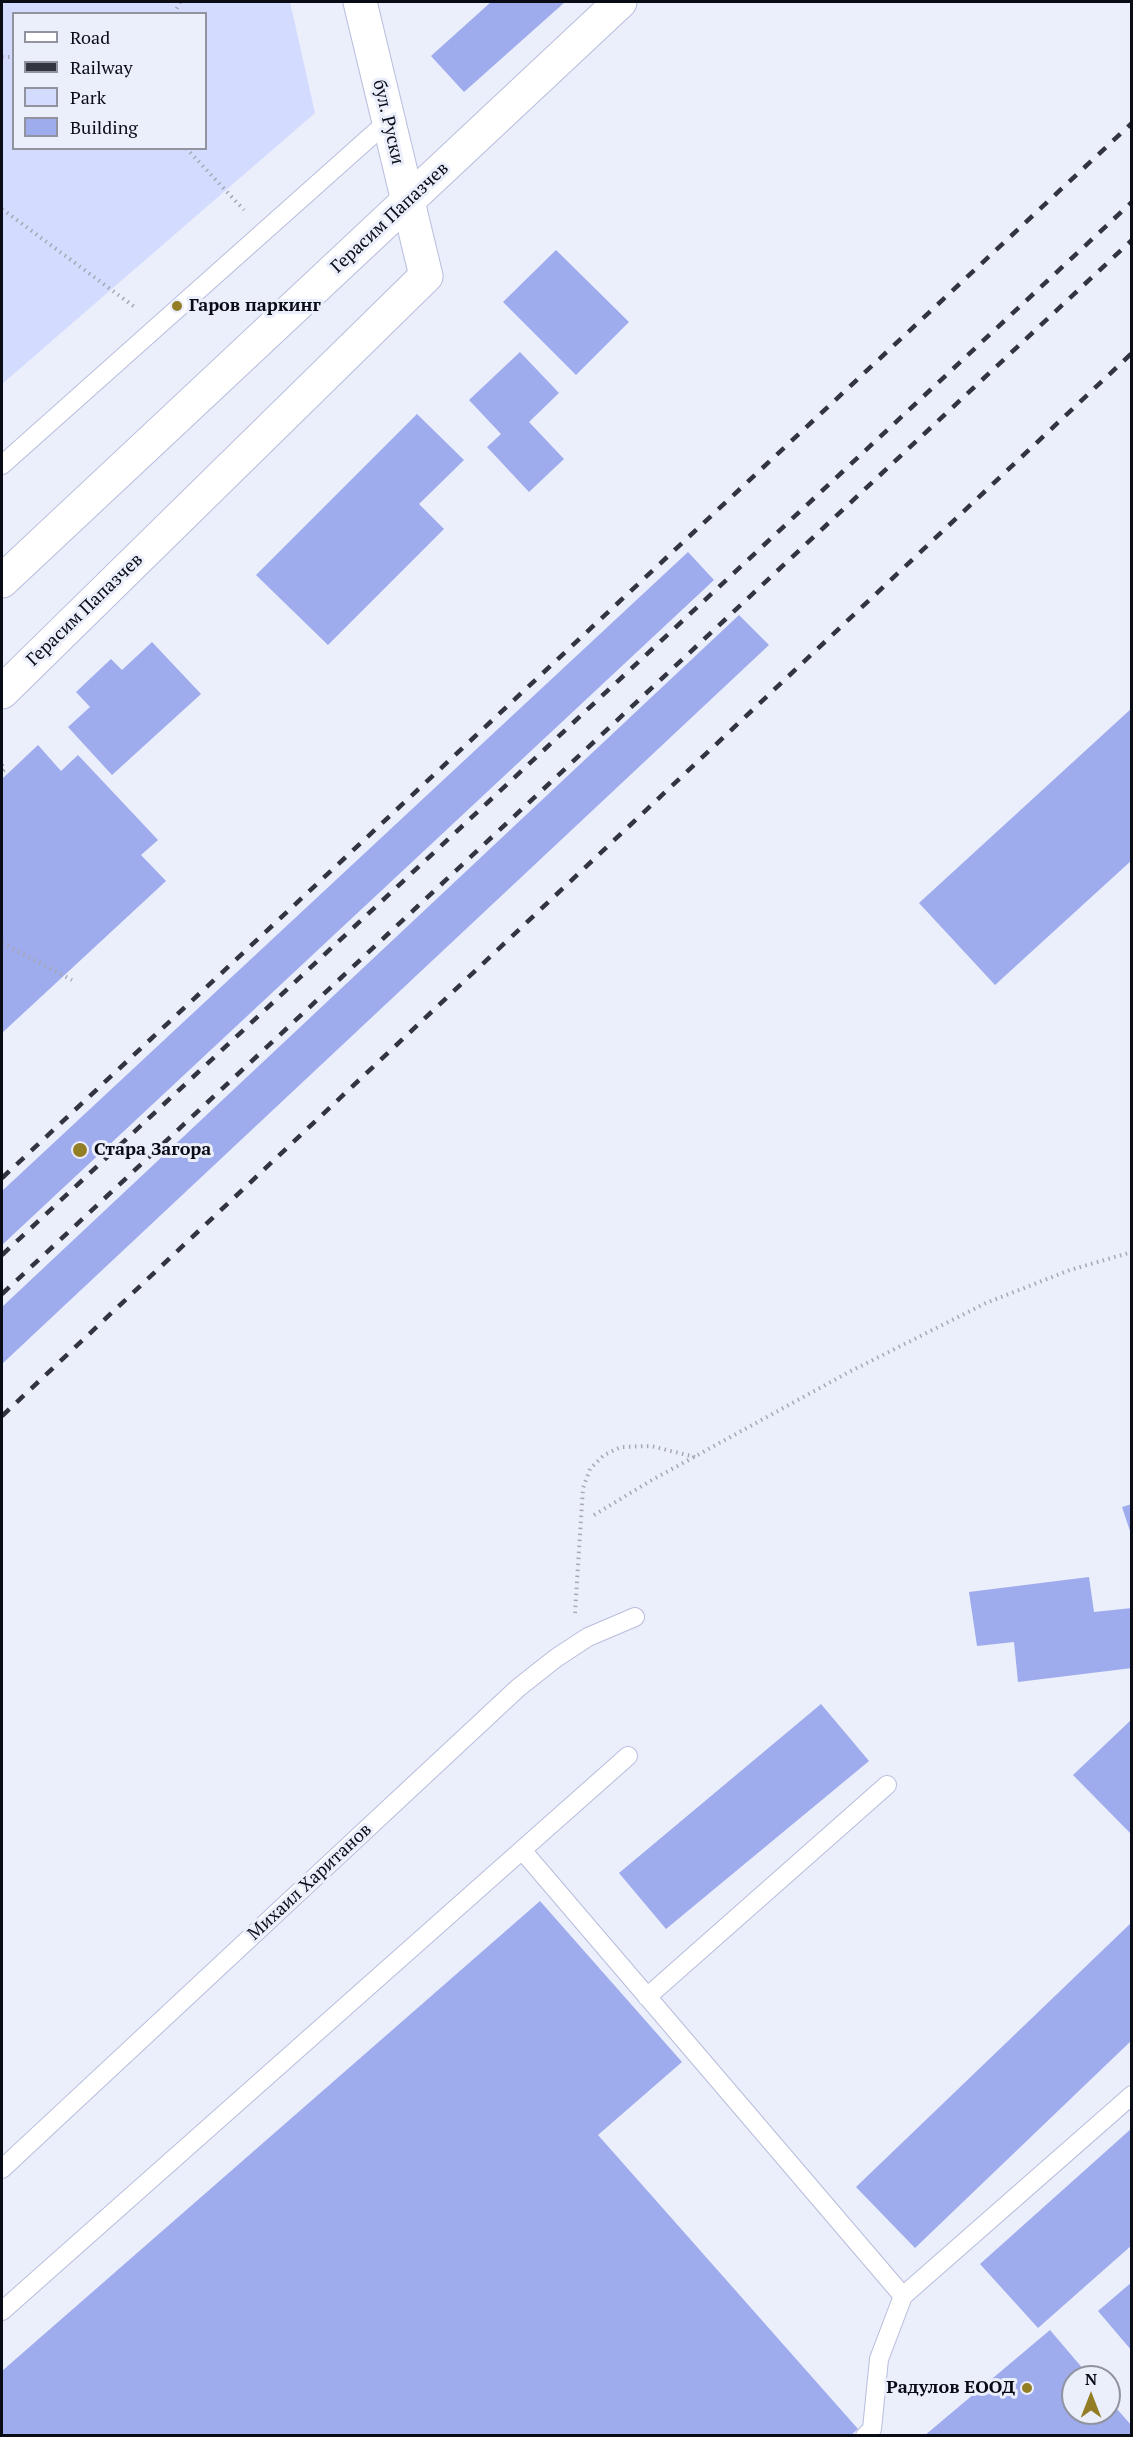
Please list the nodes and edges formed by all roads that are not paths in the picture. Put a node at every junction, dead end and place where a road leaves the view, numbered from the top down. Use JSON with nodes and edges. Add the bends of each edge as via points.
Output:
{"nodes":[{"id":1,"x":360,"y":2,"type":"edge"},
{"id":2,"x":620,"y":2,"type":"edge"},
{"id":3,"x":388,"y":121,"type":"junction"},
{"id":4,"x":407,"y":203,"type":"junction"},
{"id":5,"x":426,"y":276,"type":"joint"},
{"id":6,"x":2,"y":465,"type":"edge"},
{"id":7,"x":2,"y":581,"type":"edge"},
{"id":8,"x":2,"y":692,"type":"edge"},
{"id":9,"x":635,"y":1617,"type":"dead end"},
{"id":10,"x":628,"y":1756,"type":"dead end"},
{"id":11,"x":887,"y":1785,"type":"dead end"},
{"id":12,"x":522,"y":1850,"type":"junction"},
{"id":13,"x":647,"y":1997,"type":"junction"},
{"id":14,"x":1131,"y":2095,"type":"edge"},
{"id":15,"x":2,"y":2169,"type":"edge"},
{"id":16,"x":903,"y":2296,"type":"junction"},
{"id":17,"x":2,"y":2311,"type":"edge"},
{"id":18,"x":865,"y":2436,"type":"edge"}],
"edges":[{"from":1,"to":3,"type":"street","name":"бул. Руски"},
{"from":2,"to":4,"type":"street","name":"Герасим Папазчев"},
{"from":3,"to":4,"type":"street","name":"бул. Руски"},
{"from":3,"to":6,"type":"lane"},
{"from":4,"to":5,"type":"street","name":"бул. Руски"},
{"from":4,"to":7,"type":"street","name":"Герасим Папазчев"},
{"from":5,"to":8,"type":"street","name":"Герасим Папазчев"},
{"from":9,"to":15,"type":"lane","name":"Михаил Хаританов","via":[[588,1637],[518,1688]]},
{"from":10,"to":12,"type":"lane"},
{"from":11,"to":13,"type":"lane"},
{"from":12,"to":13,"type":"lane"},
{"from":12,"to":17,"type":"lane"},
{"from":13,"to":16,"type":"lane"},
{"from":14,"to":16,"type":"lane"},
{"from":16,"to":18,"type":"lane","via":[[879,2359],[872,2429]]}]}
